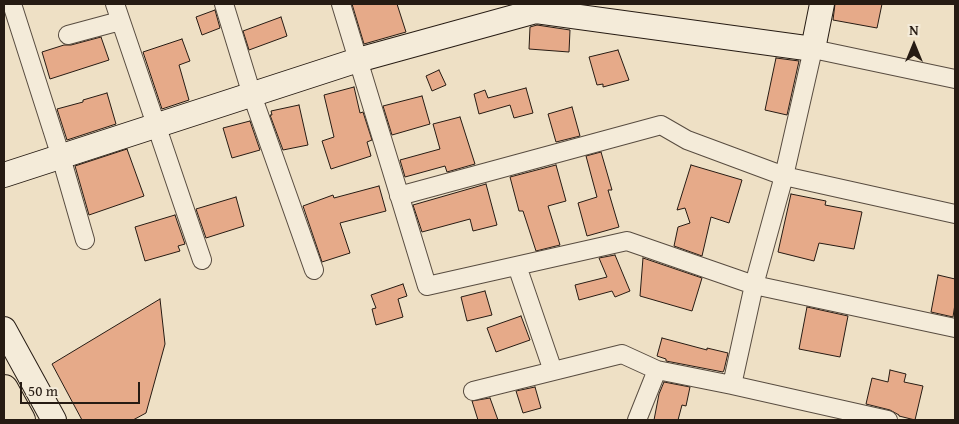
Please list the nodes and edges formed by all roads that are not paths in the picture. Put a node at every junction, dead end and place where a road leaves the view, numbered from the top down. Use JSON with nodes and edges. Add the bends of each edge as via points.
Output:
{"nodes":[{"id":1,"x":12,"y":4,"type":"edge"},
{"id":2,"x":114,"y":4,"type":"edge"},
{"id":3,"x":224,"y":4,"type":"edge"},
{"id":4,"x":340,"y":4,"type":"edge"},
{"id":5,"x":822,"y":4,"type":"edge"},
{"id":6,"x":120,"y":21,"type":"junction"},
{"id":7,"x":68,"y":35,"type":"dead end"},
{"id":8,"x":813,"y":49,"type":"junction"},
{"id":9,"x":358,"y":60,"type":"junction"},
{"id":10,"x":955,"y":80,"type":"edge"},
{"id":11,"x":252,"y":95,"type":"junction"},
{"id":12,"x":155,"y":126,"type":"junction"},
{"id":13,"x":60,"y":157,"type":"junction"},
{"id":14,"x":4,"y":175,"type":"edge"},
{"id":15,"x":784,"y":176,"type":"junction"},
{"id":16,"x":399,"y":196,"type":"junction"},
{"id":17,"x":955,"y":214,"type":"edge"},
{"id":18,"x":85,"y":240,"type":"dead end"},
{"id":19,"x":202,"y":260,"type":"dead end"},
{"id":20,"x":517,"y":266,"type":"junction"},
{"id":21,"x":314,"y":270,"type":"dead end"},
{"id":22,"x":754,"y":285,"type":"junction"},
{"id":23,"x":955,"y":328,"type":"edge"},
{"id":24,"x":4,"y":329,"type":"edge"},
{"id":25,"x":657,"y":370,"type":"junction"},
{"id":26,"x":554,"y":371,"type":"junction"},
{"id":27,"x":732,"y":385,"type":"junction"},
{"id":28,"x":4,"y":389,"type":"edge"},
{"id":29,"x":473,"y":391,"type":"dead end"},
{"id":30,"x":21,"y":420,"type":"edge"},
{"id":31,"x":54,"y":420,"type":"edge"},
{"id":32,"x":636,"y":420,"type":"edge"},
{"id":33,"x":888,"y":420,"type":"edge"}],
"edges":[{"from":1,"to":13,"type":"street"},
{"from":2,"to":6,"type":"street"},
{"from":3,"to":11,"type":"street"},
{"from":4,"to":9,"type":"street"},
{"from":5,"to":8,"type":"street"},
{"from":6,"to":7,"type":"street"},
{"from":6,"to":12,"type":"street"},
{"from":8,"to":9,"type":"street","via":[[536,11]]},
{"from":8,"to":10,"type":"street"},
{"from":8,"to":15,"type":"street"},
{"from":9,"to":11,"type":"street"},
{"from":9,"to":16,"type":"street"},
{"from":11,"to":12,"type":"street"},
{"from":11,"to":21,"type":"street"},
{"from":12,"to":13,"type":"street"},
{"from":12,"to":19,"type":"street"},
{"from":13,"to":14,"type":"street"},
{"from":13,"to":18,"type":"street"},
{"from":15,"to":16,"type":"street","via":[[687,140],[661,125]]},
{"from":15,"to":17,"type":"street"},
{"from":15,"to":22,"type":"street"},
{"from":16,"to":20,"type":"street","via":[[427,286]]},
{"from":20,"to":22,"type":"street","via":[[626,241]]},
{"from":20,"to":26,"type":"street"},
{"from":22,"to":23,"type":"street"},
{"from":22,"to":27,"type":"street"},
{"from":24,"to":31,"type":"street"},
{"from":25,"to":26,"type":"street","via":[[622,354]]},
{"from":25,"to":27,"type":"street"},
{"from":25,"to":32,"type":"street"},
{"from":26,"to":29,"type":"street"},
{"from":27,"to":33,"type":"street"},
{"from":28,"to":30,"type":"highway"}]}
